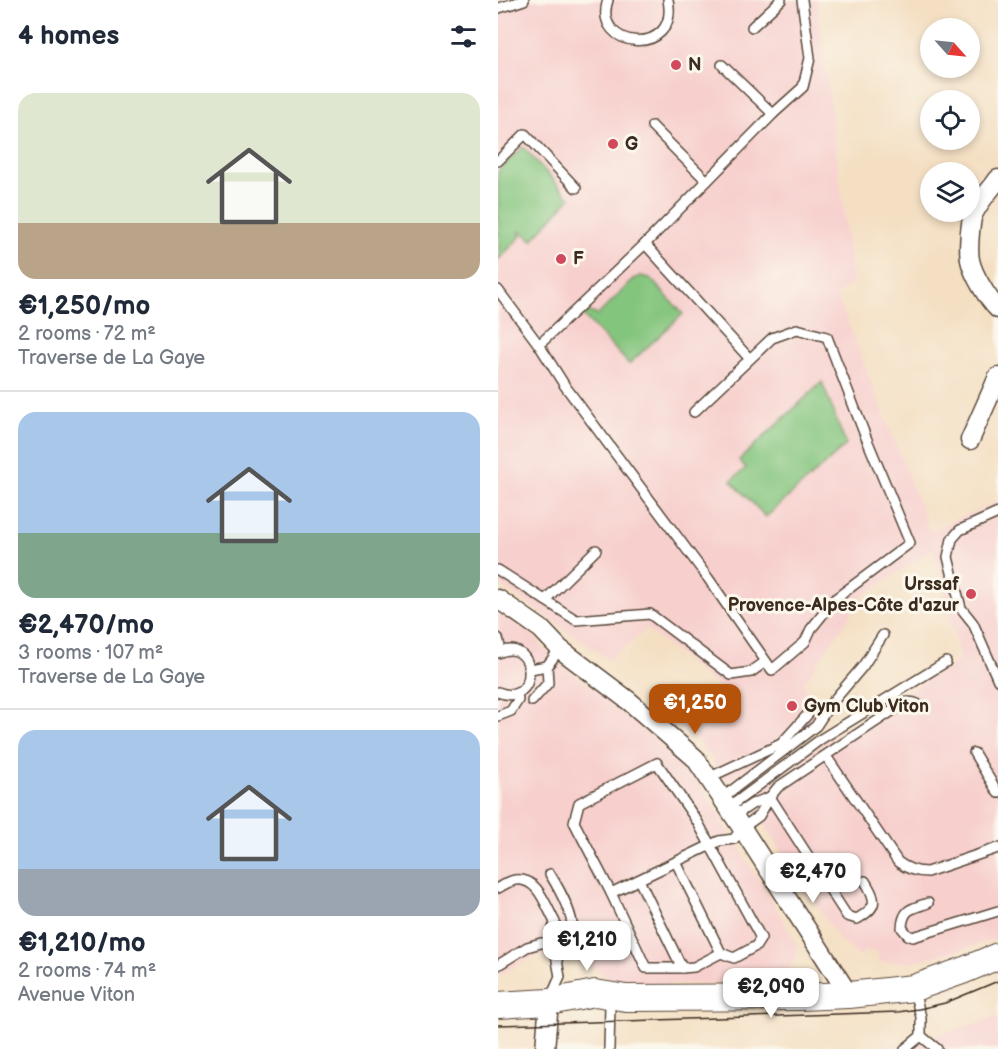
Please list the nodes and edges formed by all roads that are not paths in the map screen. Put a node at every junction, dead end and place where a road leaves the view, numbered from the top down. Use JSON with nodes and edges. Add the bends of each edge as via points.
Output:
{"nodes":[{"id":1,"x":510,"y":0,"type":"edge"},
{"id":2,"x":524,"y":0,"type":"edge"},
{"id":3,"x":608,"y":0,"type":"edge"},
{"id":4,"x":668,"y":0,"type":"edge"},
{"id":5,"x":781,"y":0,"type":"edge"},
{"id":6,"x":802,"y":0,"type":"edge"},
{"id":7,"x":499,"y":8,"type":"edge"},
{"id":8,"x":752,"y":27,"type":"dead end"},
{"id":9,"x":722,"y":65,"type":"dead end"},
{"id":10,"x":773,"y":114,"type":"junction"},
{"id":11,"x":652,"y":126,"type":"dead end"},
{"id":12,"x":498,"y":161,"type":"edge"},
{"id":13,"x":998,"y":179,"type":"edge"},
{"id":14,"x":706,"y":181,"type":"junction"},
{"id":15,"x":576,"y":188,"type":"dead end"},
{"id":16,"x":645,"y":244,"type":"junction"},
{"id":17,"x":498,"y":290,"type":"edge"},
{"id":18,"x":998,"y":309,"type":"edge"},
{"id":19,"x":539,"y":345,"type":"junction"},
{"id":20,"x":749,"y":358,"type":"junction"},
{"id":21,"x":998,"y":377,"type":"edge"},
{"id":22,"x":694,"y":412,"type":"dead end"},
{"id":23,"x":970,"y":440,"type":"dead end"},
{"id":24,"x":998,"y":513,"type":"edge"},
{"id":25,"x":596,"y":550,"type":"dead end"},
{"id":26,"x":498,"y":570,"type":"edge"},
{"id":27,"x":498,"y":599,"type":"edge"},
{"id":28,"x":545,"y":600,"type":"junction"},
{"id":29,"x":883,"y":635,"type":"dead end"},
{"id":30,"x":498,"y":638,"type":"edge"},
{"id":31,"x":560,"y":649,"type":"junction"},
{"id":32,"x":500,"y":652,"type":"edge"},
{"id":33,"x":765,"y":662,"type":"junction"},
{"id":34,"x":946,"y":662,"type":"dead end"},
{"id":35,"x":546,"y":666,"type":"junction"},
{"id":36,"x":530,"y":669,"type":"junction"},
{"id":37,"x":998,"y":680,"type":"edge"},
{"id":38,"x":498,"y":692,"type":"edge"},
{"id":39,"x":517,"y":693,"type":"junction"},
{"id":40,"x":532,"y":700,"type":"dead end"},
{"id":41,"x":922,"y":708,"type":"dead end"},
{"id":42,"x":809,"y":713,"type":"dead end"},
{"id":43,"x":498,"y":716,"type":"edge"},
{"id":44,"x":974,"y":753,"type":"dead end"},
{"id":45,"x":826,"y":756,"type":"junction"},
{"id":46,"x":708,"y":778,"type":"junction"},
{"id":47,"x":998,"y":793,"type":"edge"},
{"id":48,"x":770,"y":796,"type":"junction"},
{"id":49,"x":732,"y":812,"type":"junction"},
{"id":50,"x":711,"y":845,"type":"junction"},
{"id":51,"x":998,"y":848,"type":"edge"},
{"id":52,"x":676,"y":862,"type":"junction"},
{"id":53,"x":550,"y":874,"type":"dead end"},
{"id":54,"x":639,"y":880,"type":"junction"},
{"id":55,"x":865,"y":881,"type":"dead end"},
{"id":56,"x":498,"y":888,"type":"edge"},
{"id":57,"x":611,"y":893,"type":"junction"},
{"id":58,"x":928,"y":903,"type":"dead end"},
{"id":59,"x":998,"y":911,"type":"edge"},
{"id":60,"x":554,"y":944,"type":"junction"},
{"id":61,"x":721,"y":953,"type":"junction"},
{"id":62,"x":998,"y":956,"type":"edge"},
{"id":63,"x":498,"y":965,"type":"edge"},
{"id":64,"x":682,"y":968,"type":"junction"},
{"id":65,"x":914,"y":988,"type":"junction"},
{"id":66,"x":849,"y":995,"type":"junction"},
{"id":67,"x":618,"y":1001,"type":"junction"},
{"id":68,"x":549,"y":1002,"type":"junction"},
{"id":69,"x":498,"y":1005,"type":"edge"},
{"id":70,"x":921,"y":1036,"type":"junction"},
{"id":71,"x":545,"y":1049,"type":"edge"},
{"id":72,"x":609,"y":1049,"type":"edge"},
{"id":73,"x":905,"y":1049,"type":"edge"},
{"id":74,"x":937,"y":1049,"type":"edge"}],
"edges":[{"from":1,"to":7,"type":"lane"},
{"from":2,"to":7,"type":"lane"},
{"from":3,"to":4,"type":"lane","via":[[606,17],[611,27],[618,35],[639,41],[660,33],[669,13]]},
{"from":5,"to":8,"type":"lane"},
{"from":6,"to":10,"type":"lane","via":[[810,58],[803,87]]},
{"from":9,"to":10,"type":"lane"},
{"from":10,"to":14,"type":"lane"},
{"from":11,"to":14,"type":"lane"},
{"from":12,"to":15,"type":"lane","via":[[525,134]]},
{"from":13,"to":18,"type":"street","via":[[972,218],[970,253],[981,286]]},
{"from":14,"to":16,"type":"lane"},
{"from":16,"to":19,"type":"lane"},
{"from":16,"to":20,"type":"lane"},
{"from":17,"to":19,"type":"lane"},
{"from":19,"to":33,"type":"lane"},
{"from":20,"to":22,"type":"lane"},
{"from":20,"to":33,"type":"lane","via":[[772,338],[797,329],[827,337],[910,543],[835,599],[805,642],[777,666],[772,670]]},
{"from":21,"to":23,"type":"street"},
{"from":24,"to":37,"type":"lane","via":[[960,530],[952,540],[948,557],[962,608],[973,622]]},
{"from":25,"to":28,"type":"lane"},
{"from":26,"to":28,"type":"lane"},
{"from":27,"to":31,"type":"street","via":[[541,629]]},
{"from":28,"to":33,"type":"lane","via":[[576,620],[650,614],[731,675],[751,672]]},
{"from":29,"to":49,"type":"lane","via":[[816,726]]},
{"from":30,"to":32,"type":"lane"},
{"from":31,"to":35,"type":"lane"},
{"from":31,"to":46,"type":"street","via":[[695,758]]},
{"from":32,"to":36,"type":"lane","via":[[516,652]]},
{"from":34,"to":49,"type":"lane","via":[[821,739]]},
{"from":35,"to":36,"type":"lane"},
{"from":35,"to":40,"type":"lane","via":[[548,683]]},
{"from":36,"to":39,"type":"lane","via":[[528,683]]},
{"from":38,"to":39,"type":"lane"},
{"from":39,"to":43,"type":"lane","via":[[518,700],[511,711]]},
{"from":41,"to":45,"type":"lane","via":[[904,703]]},
{"from":42,"to":46,"type":"lane","via":[[781,744]]},
{"from":44,"to":47,"type":"lane"},
{"from":45,"to":48,"type":"lane"},
{"from":45,"to":51,"type":"lane","via":[[904,867],[927,872]]},
{"from":46,"to":49,"type":"street"},
{"from":48,"to":49,"type":"lane"},
{"from":48,"to":49,"type":"lane","via":[[759,816]]},
{"from":48,"to":55,"type":"lane","via":[[848,916],[857,919],[868,913],[873,904]]},
{"from":49,"to":50,"type":"lane","via":[[734,839]]},
{"from":49,"to":66,"type":"street"},
{"from":50,"to":52,"type":"lane"},
{"from":50,"to":57,"type":"lane","via":[[657,763],[579,803],[573,822]]},
{"from":50,"to":61,"type":"lane","via":[[760,938],[756,946],[734,958]]},
{"from":52,"to":54,"type":"lane"},
{"from":52,"to":61,"type":"lane"},
{"from":53,"to":60,"type":"lane","via":[[573,928],[565,943]]},
{"from":54,"to":57,"type":"lane"},
{"from":54,"to":64,"type":"lane"},
{"from":56,"to":60,"type":"lane","via":[[514,880],[533,885],[555,922]]},
{"from":57,"to":64,"type":"lane","via":[[646,968]]},
{"from":58,"to":59,"type":"lane","via":[[905,914],[902,928],[908,935],[913,937]]},
{"from":60,"to":63,"type":"lane","via":[[527,947]]},
{"from":60,"to":68,"type":"lane","via":[[560,977]]},
{"from":61,"to":64,"type":"lane","via":[[694,967]]},
{"from":62,"to":65,"type":"street"},
{"from":65,"to":66,"type":"street"},
{"from":65,"to":70,"type":"lane"},
{"from":66,"to":67,"type":"street"},
{"from":67,"to":68,"type":"street","via":[[594,1006]]},
{"from":67,"to":72,"type":"lane"},
{"from":68,"to":69,"type":"street"},
{"from":68,"to":71,"type":"street"},
{"from":70,"to":73,"type":"lane"},
{"from":70,"to":74,"type":"lane"}]}
